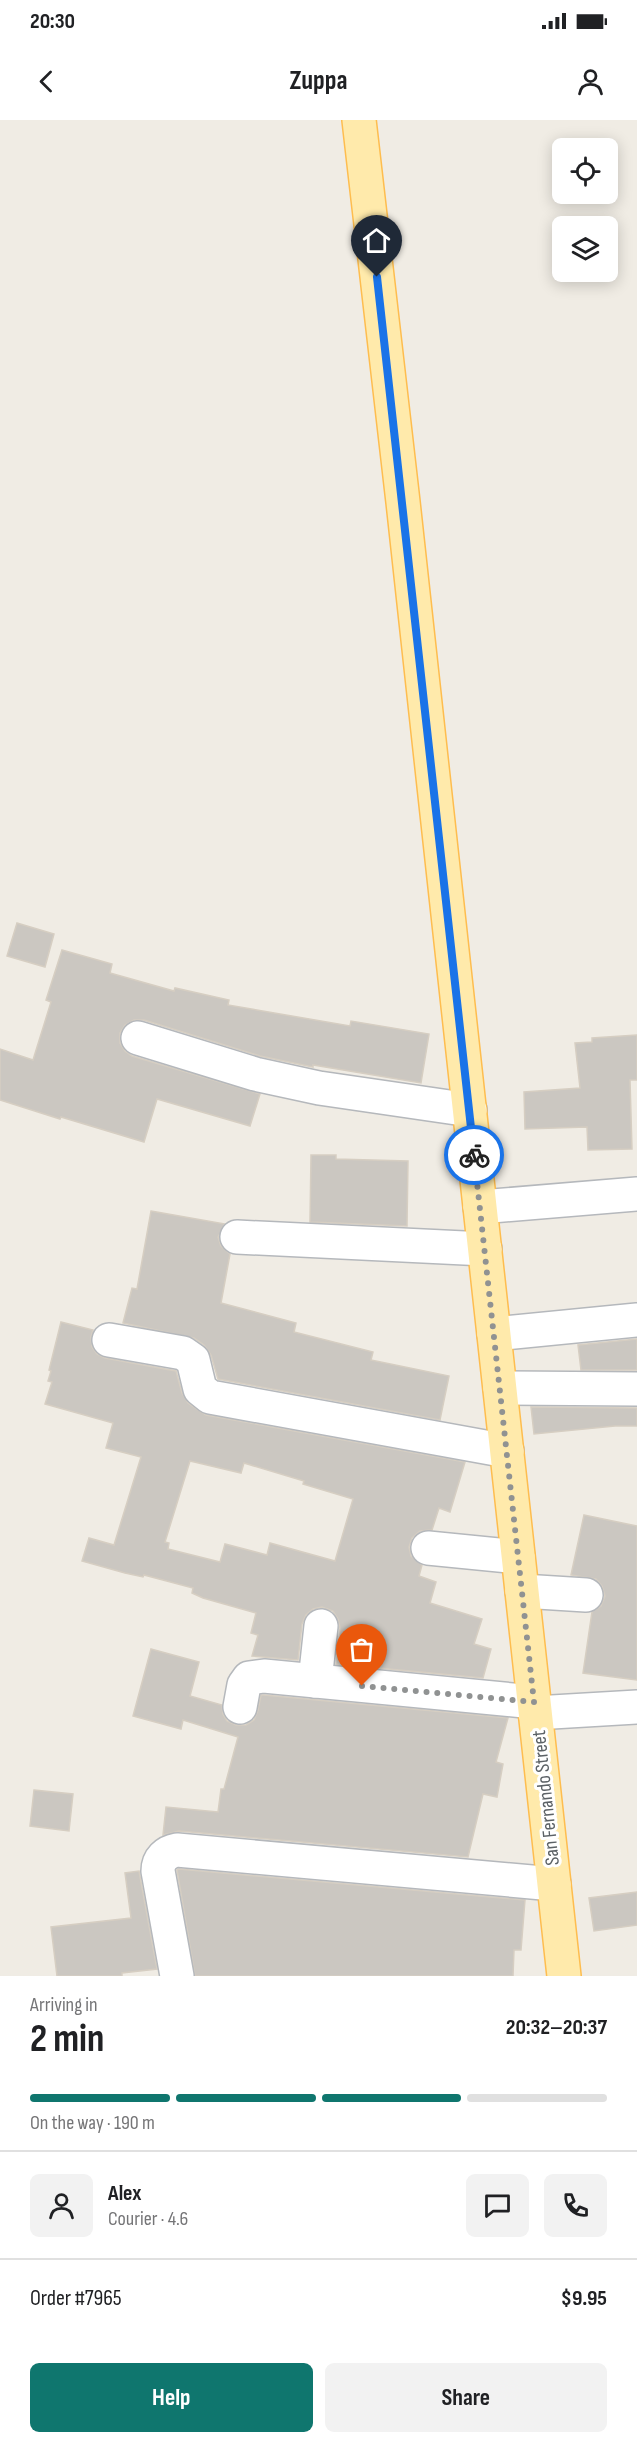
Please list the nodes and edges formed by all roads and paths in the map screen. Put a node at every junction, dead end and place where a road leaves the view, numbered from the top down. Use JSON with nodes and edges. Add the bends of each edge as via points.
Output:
{"nodes":[{"id":1,"x":359,"y":120,"type":"edge"},
{"id":2,"x":138,"y":1038,"type":"dead end"},
{"id":3,"x":470,"y":1110,"type":"junction"},
{"id":4,"x":637,"y":1194,"type":"edge"},
{"id":5,"x":480,"y":1207,"type":"junction"},
{"id":6,"x":237,"y":1237,"type":"dead end"},
{"id":7,"x":485,"y":1249,"type":"junction"},
{"id":8,"x":637,"y":1320,"type":"edge"},
{"id":9,"x":494,"y":1334,"type":"junction"},
{"id":10,"x":109,"y":1340,"type":"dead end"},
{"id":11,"x":500,"y":1388,"type":"junction"},
{"id":12,"x":637,"y":1389,"type":"edge"},
{"id":13,"x":507,"y":1451,"type":"junction"},
{"id":14,"x":428,"y":1548,"type":"dead end"},
{"id":15,"x":518,"y":1557,"type":"junction"},
{"id":16,"x":522,"y":1591,"type":"junction"},
{"id":17,"x":586,"y":1595,"type":"dead end"},
{"id":18,"x":321,"y":1626,"type":"dead end"},
{"id":19,"x":315,"y":1681,"type":"junction"},
{"id":20,"x":240,"y":1707,"type":"dead end"},
{"id":21,"x":535,"y":1707,"type":"junction"},
{"id":22,"x":637,"y":1707,"type":"edge"},
{"id":23,"x":554,"y":1884,"type":"junction"},
{"id":24,"x":177,"y":1976,"type":"edge"},
{"id":25,"x":564,"y":1976,"type":"edge"}],
"edges":[{"from":1,"to":3,"type":"main road","name":"San Fernando Street"},
{"from":2,"to":3,"type":"street","via":[[255,1074],[319,1088]]},
{"from":3,"to":5,"type":"main road","name":"San Fernando Street"},
{"from":4,"to":5,"type":"street"},
{"from":5,"to":7,"type":"main road","name":"San Fernando Street"},
{"from":6,"to":7,"type":"street"},
{"from":7,"to":9,"type":"main road","name":"San Fernando Street"},
{"from":8,"to":9,"type":"street"},
{"from":9,"to":11,"type":"main road","name":"San Fernando Street"},
{"from":10,"to":13,"type":"street","via":[[183,1353],[193,1360],[200,1389],[210,1397]]},
{"from":11,"to":12,"type":"street"},
{"from":11,"to":13,"type":"main road","name":"San Fernando Street"},
{"from":13,"to":15,"type":"main road","name":"San Fernando Street"},
{"from":14,"to":15,"type":"street"},
{"from":15,"to":16,"type":"main road","name":"San Fernando Street"},
{"from":16,"to":17,"type":"street"},
{"from":16,"to":21,"type":"main road","name":"San Fernando Street"},
{"from":18,"to":19,"type":"street"},
{"from":19,"to":20,"type":"street","via":[[249,1678]]},
{"from":19,"to":21,"type":"street"},
{"from":21,"to":22,"type":"street"},
{"from":21,"to":23,"type":"main road","name":"San Fernando Street"},
{"from":23,"to":24,"type":"street","via":[[171,1851],[160,1860],[158,1870]]},
{"from":23,"to":25,"type":"main road","name":"San Fernando Street"}]}
